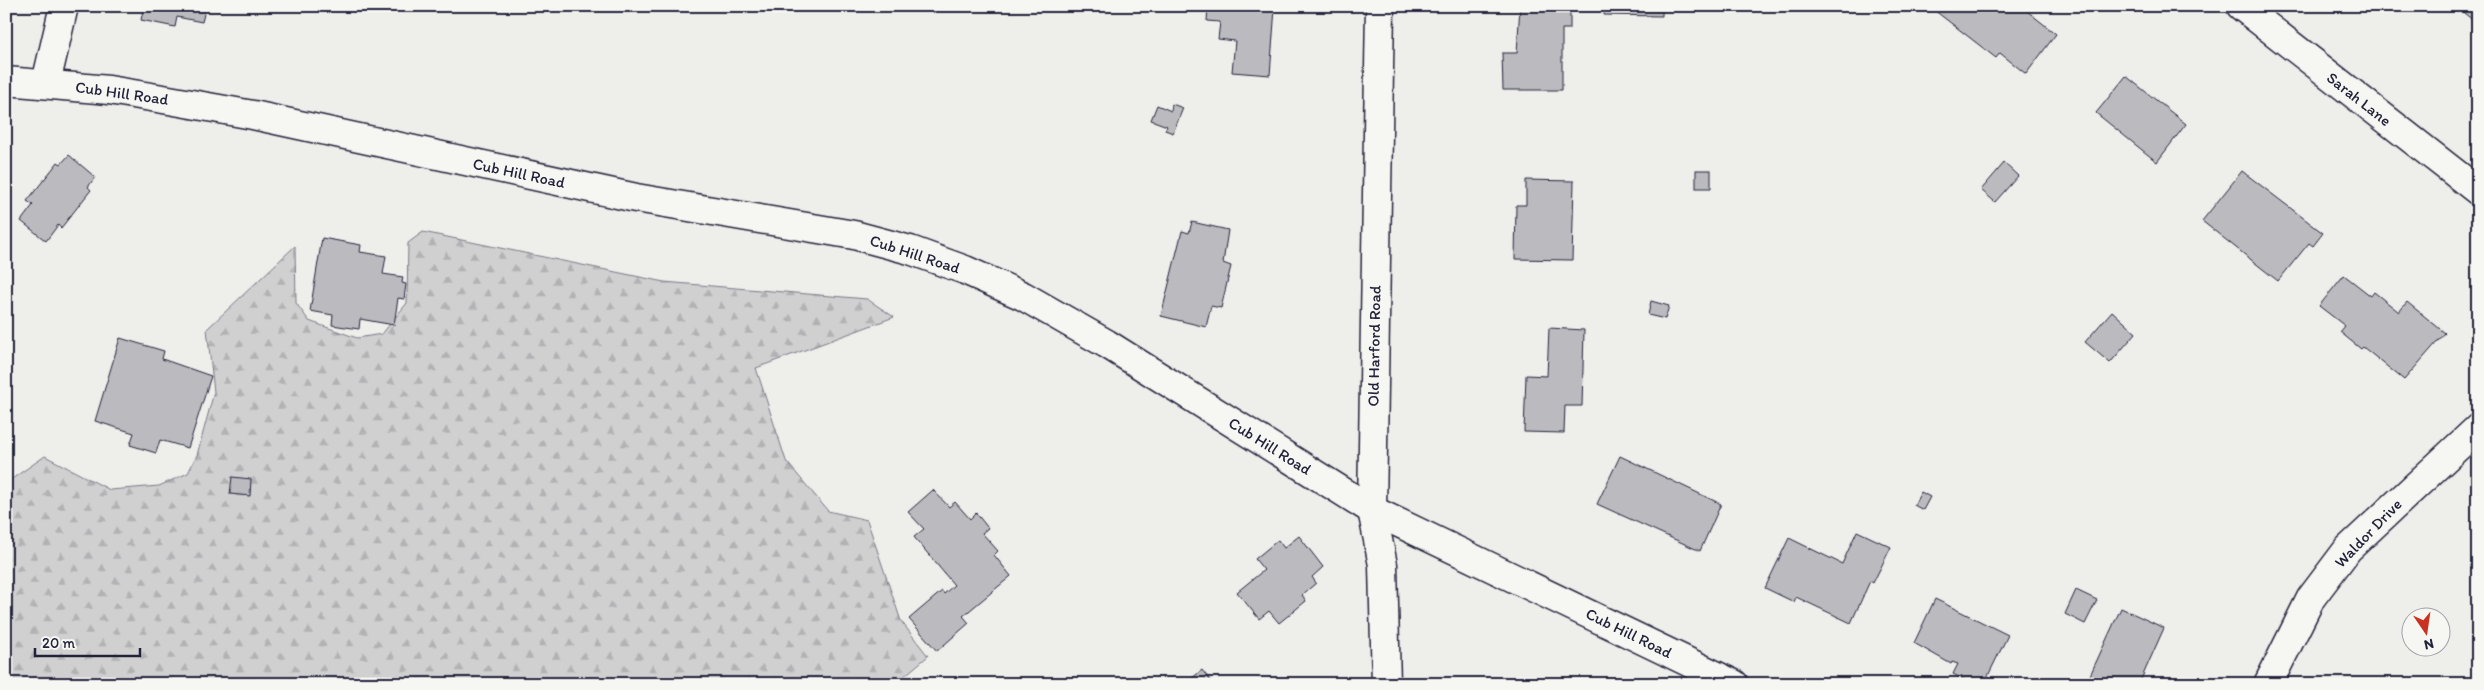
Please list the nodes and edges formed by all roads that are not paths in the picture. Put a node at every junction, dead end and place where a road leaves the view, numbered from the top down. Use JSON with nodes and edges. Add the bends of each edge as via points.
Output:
{"nodes":[{"id":1,"x":64,"y":6,"type":"edge"},
{"id":2,"x":1380,"y":6,"type":"edge"},
{"id":3,"x":2242,"y":6,"type":"edge"},
{"id":4,"x":6,"y":81,"type":"edge"},
{"id":5,"x":46,"y":83,"type":"junction"},
{"id":6,"x":2478,"y":191,"type":"edge"},
{"id":7,"x":2478,"y":428,"type":"edge"},
{"id":8,"x":1372,"y":510,"type":"junction"},
{"id":9,"x":1386,"y":684,"type":"edge"},
{"id":10,"x":1734,"y":684,"type":"edge"},
{"id":11,"x":2268,"y":684,"type":"edge"}],
"edges":[{"from":1,"to":5,"type":"street"},
{"from":2,"to":8,"type":"street","name":"Old Harford Road"},
{"from":3,"to":6,"type":"street","name":"Sarah Lane"},
{"from":4,"to":5,"type":"street","name":"Cub Hill Road"},
{"from":5,"to":8,"type":"street","name":"Cub Hill Road","via":[[109,90],[253,116],[636,198],[815,228],[910,250],[1023,296],[1107,344]]},
{"from":7,"to":11,"type":"street","name":"Waldor Drive","via":[[2348,549],[2311,598]]},
{"from":8,"to":9,"type":"street","name":"Old Harford Road","via":[[1383,564]]},
{"from":8,"to":10,"type":"street","name":"Cub Hill Road"}]}
